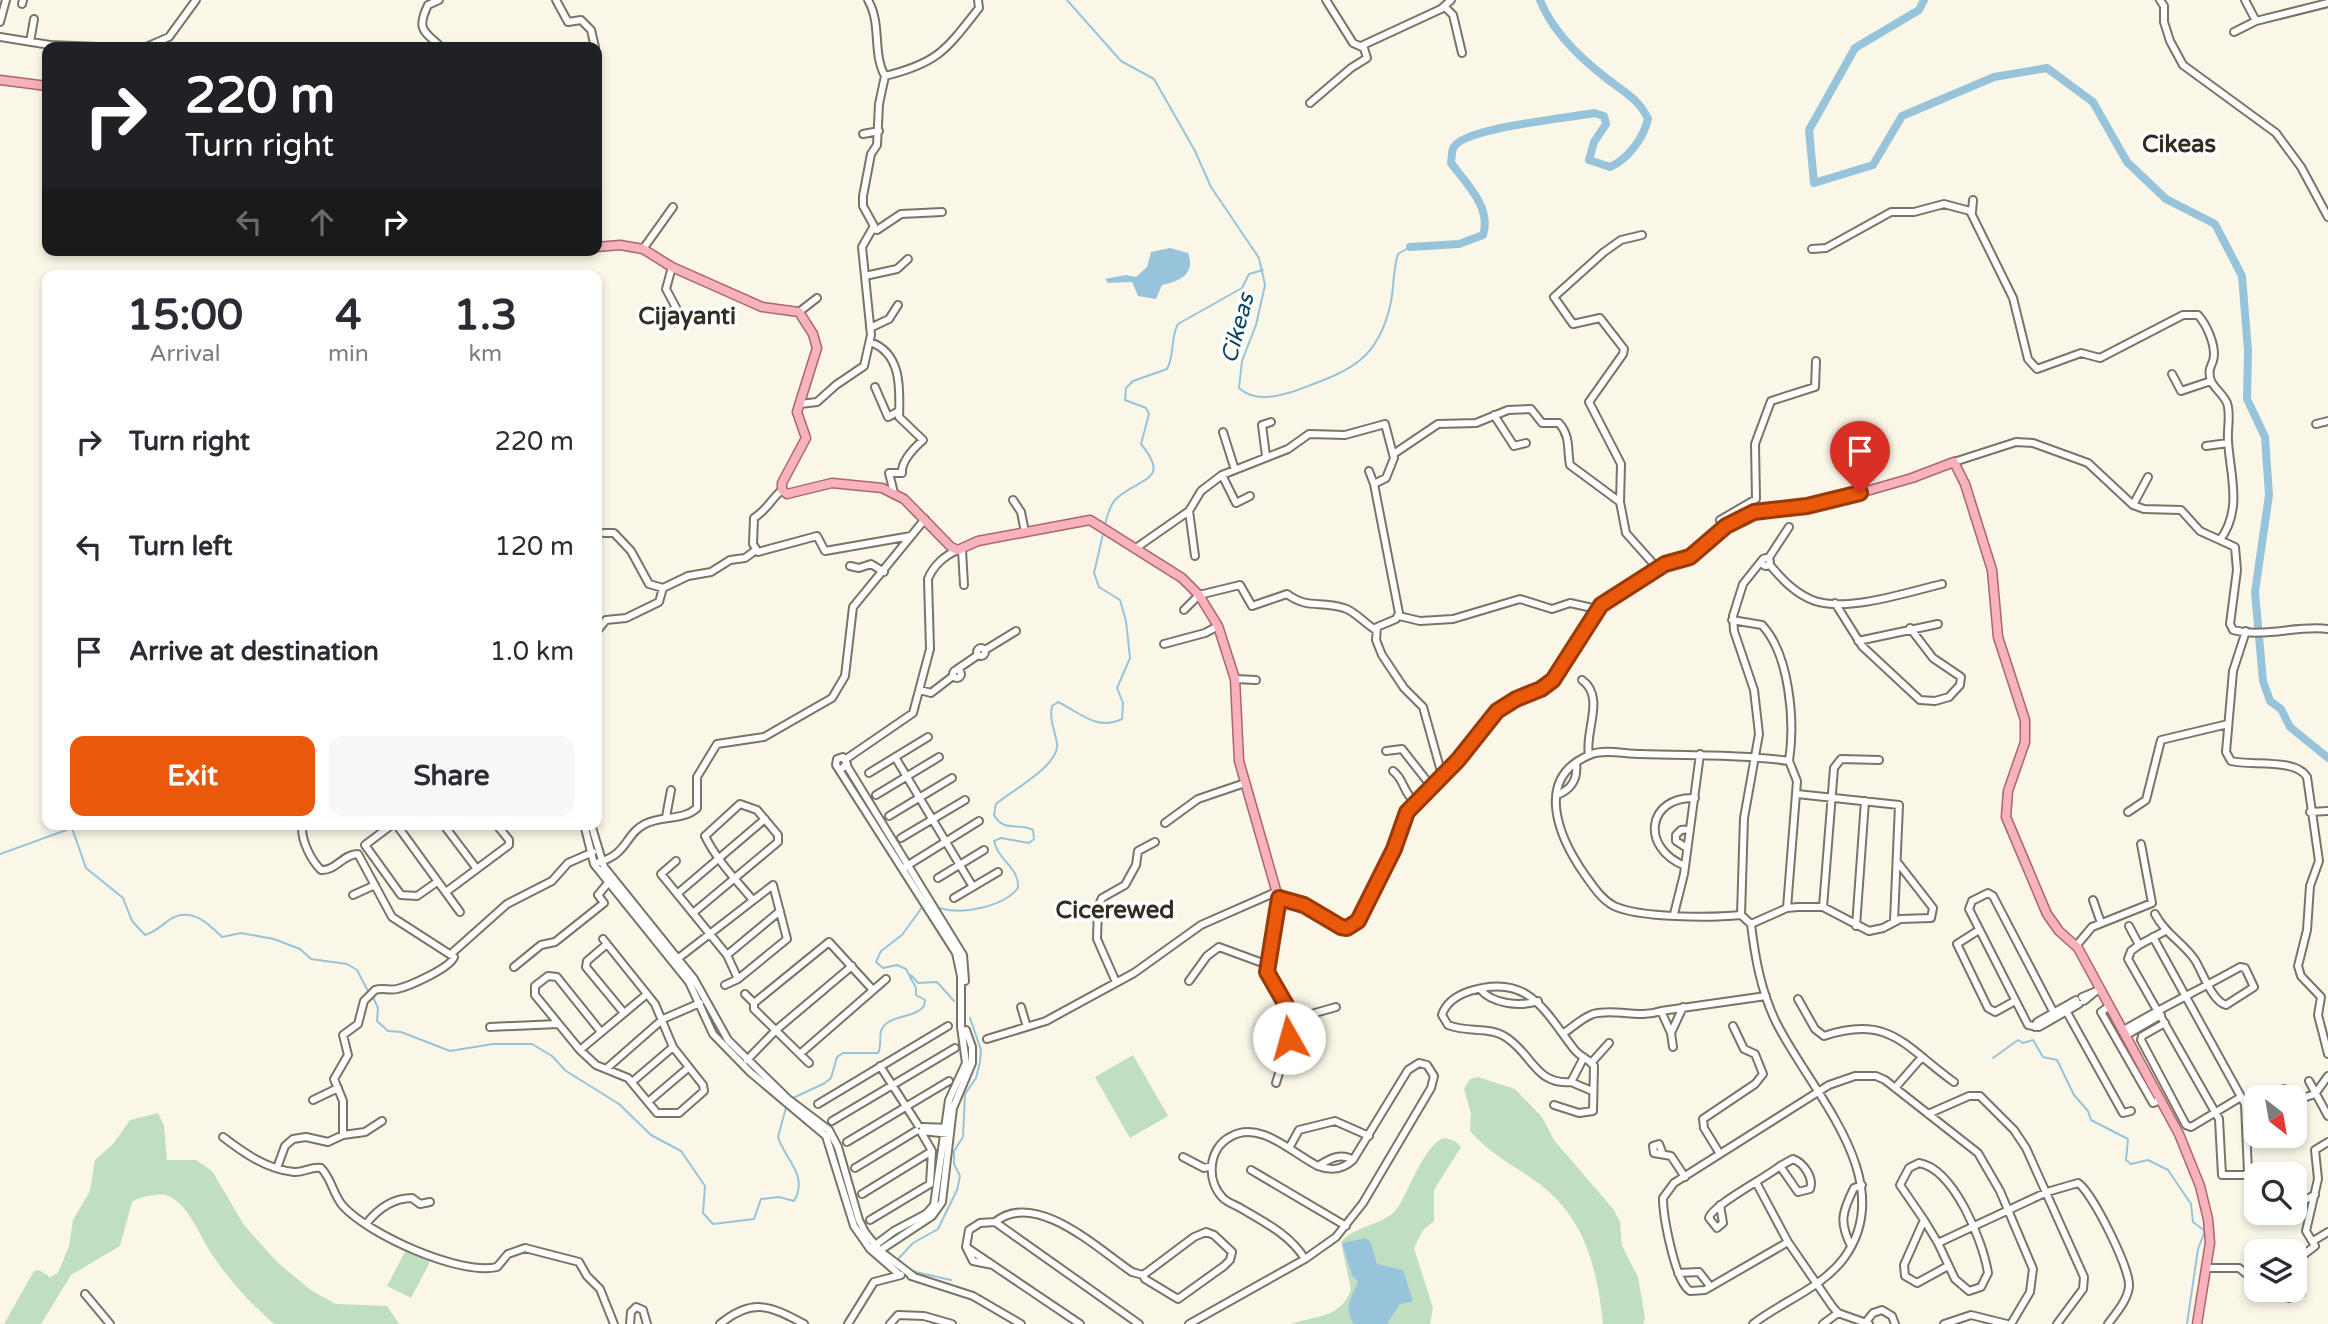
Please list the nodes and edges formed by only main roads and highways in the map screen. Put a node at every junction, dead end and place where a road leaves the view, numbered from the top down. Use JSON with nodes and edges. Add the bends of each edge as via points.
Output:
{"nodes":[{"id":1,"x":0,"y":80,"type":"edge"},
{"id":2,"x":42,"y":85,"type":"edge"},
{"id":3,"x":602,"y":247,"type":"edge"},
{"id":4,"x":2197,"y":1324,"type":"edge"}],
"edges":[{"from":1,"to":2,"type":"main road"},
{"from":3,"to":4,"type":"main road","via":[[643,249],[672,267],[769,310],[799,312],[817,348],[797,412],[806,438],[782,483],[787,494],[832,484],[882,488],[960,550],[978,541],[1082,520],[1099,523],[1182,578],[1218,626],[1235,679],[1237,747],[1278,895],[1341,927],[1358,921],[1394,849],[1405,815],[1497,711],[1553,680],[1597,609],[1658,569],[1690,557],[1726,526],[1754,512],[1839,499],[1954,462],[1992,570],[1998,636],[2025,720],[2025,742],[2008,791],[2006,817],[2047,914],[2076,946],[2130,1056],[2161,1100],[2188,1153],[2205,1204],[2210,1243]]}]}
